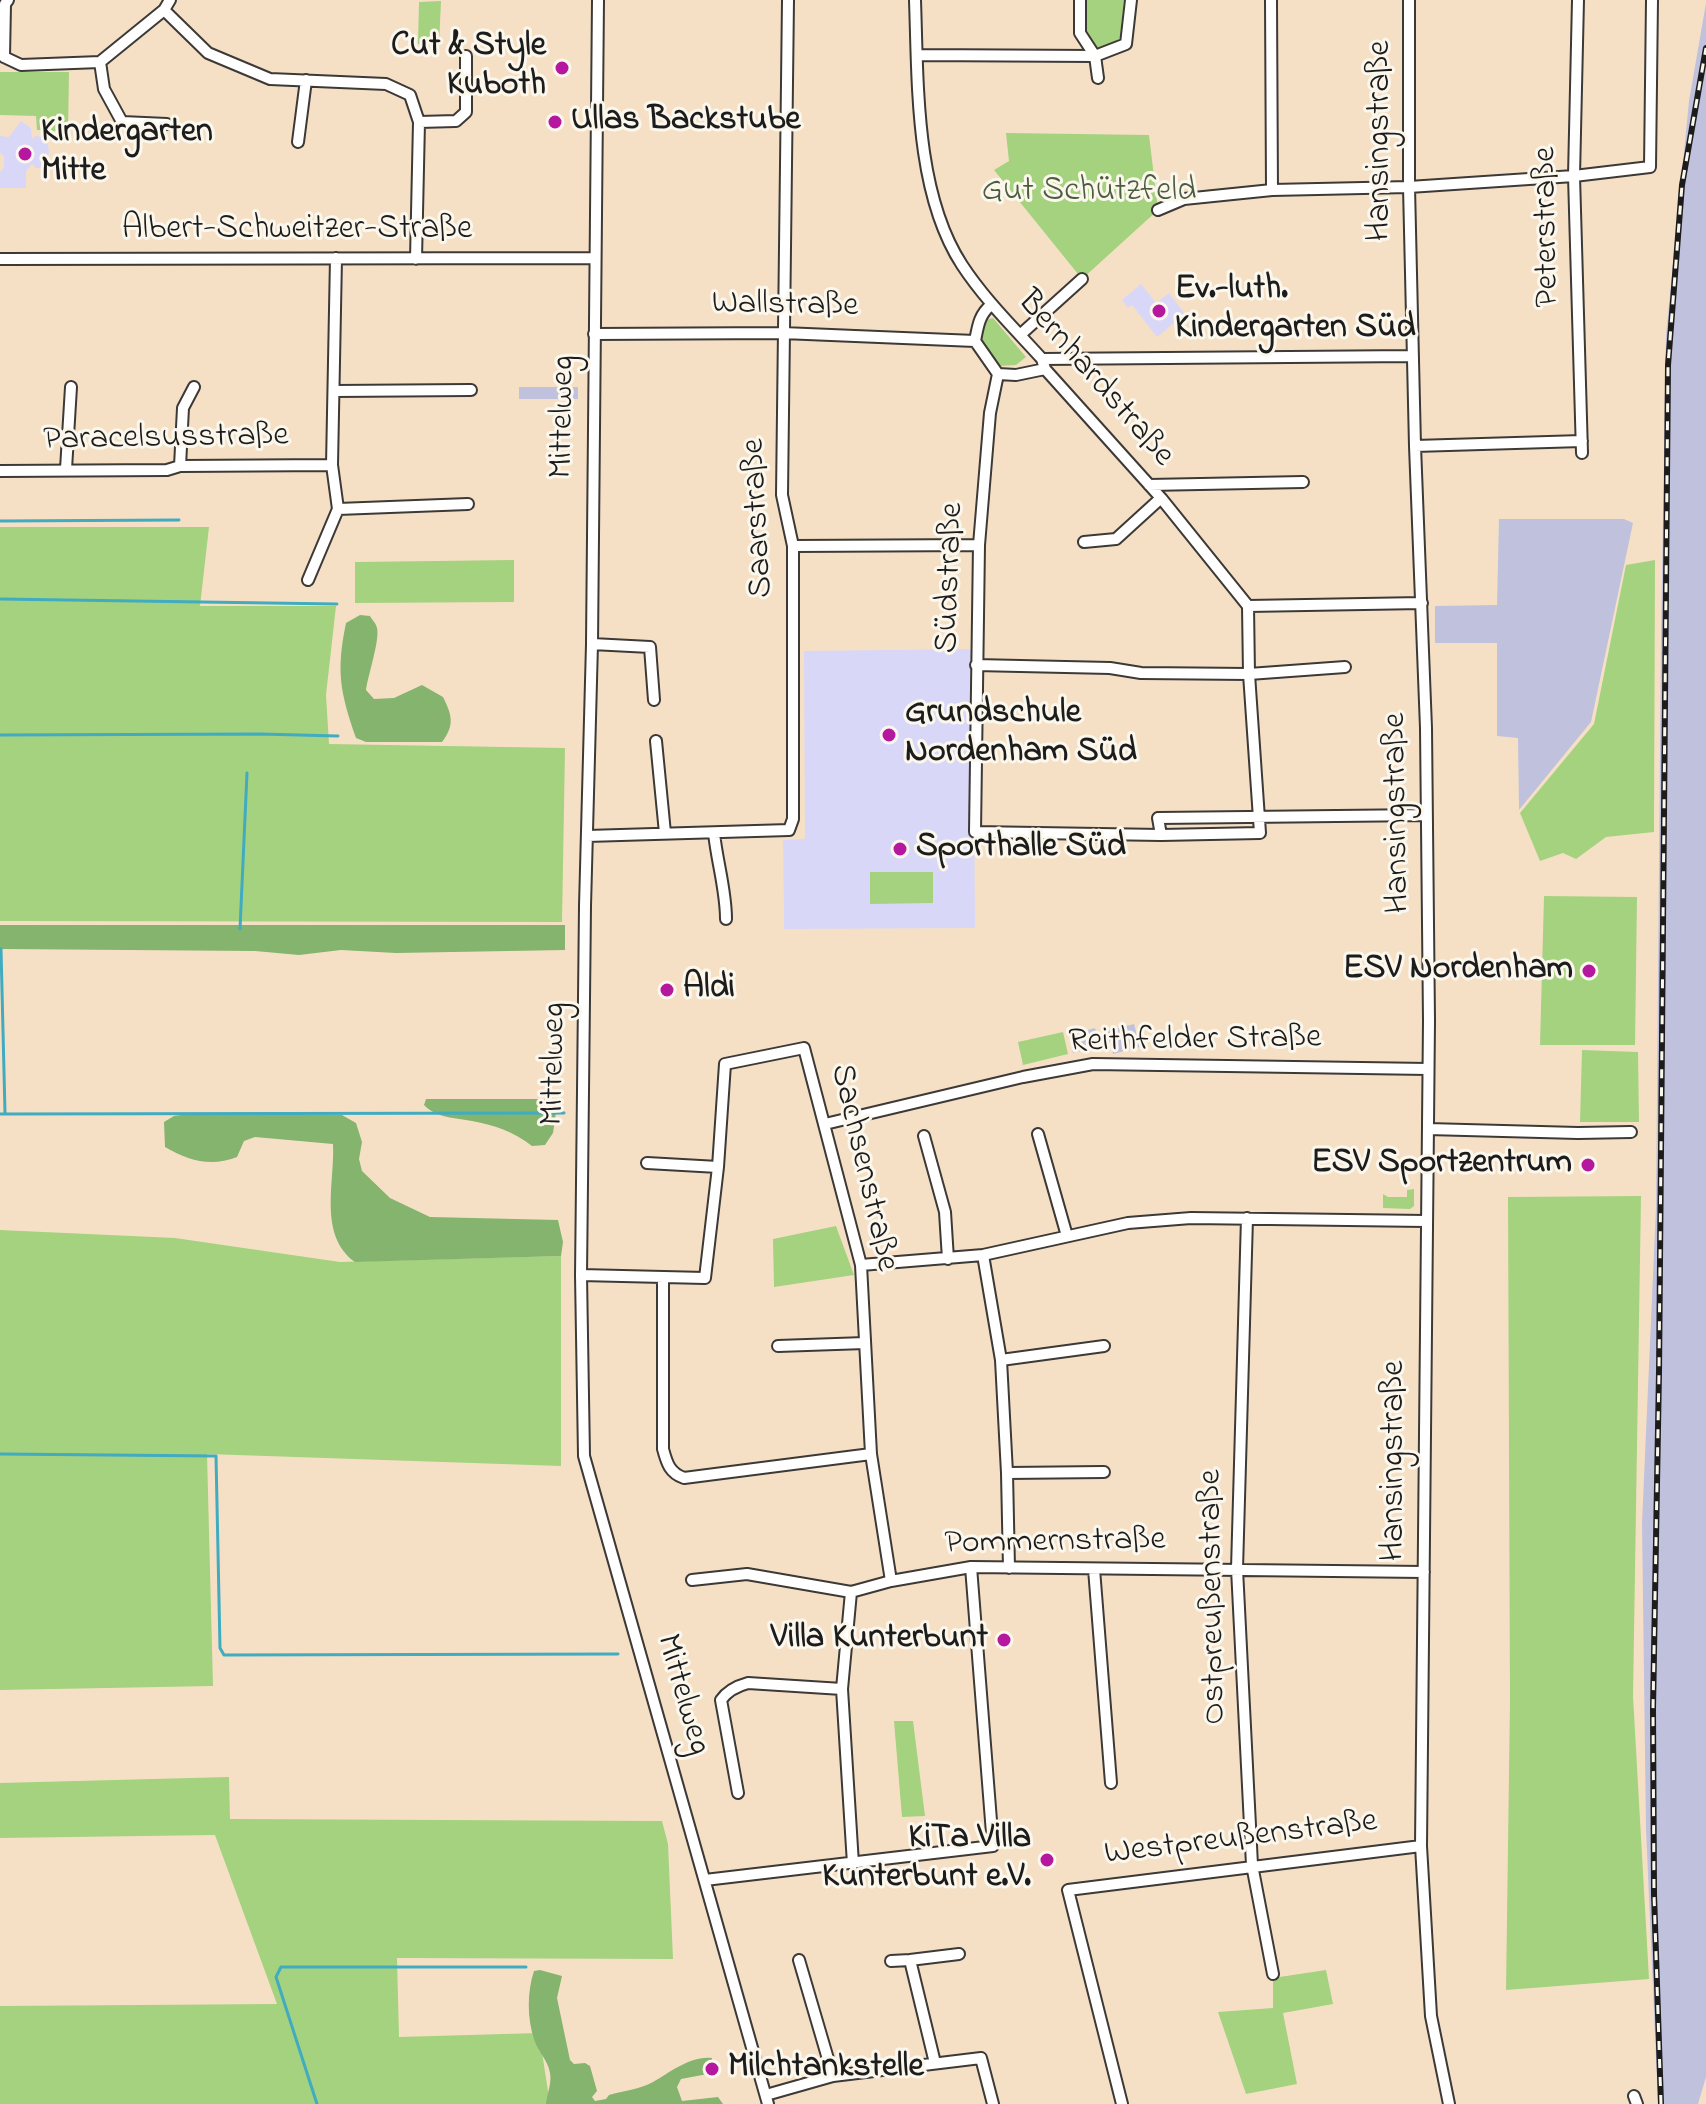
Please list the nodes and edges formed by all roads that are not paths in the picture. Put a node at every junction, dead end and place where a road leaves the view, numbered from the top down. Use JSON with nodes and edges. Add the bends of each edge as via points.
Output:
{"nodes":[{"id":1,"x":170,"y":0,"type":"edge"},
{"id":2,"x":598,"y":0,"type":"edge"},
{"id":3,"x":788,"y":0,"type":"edge"},
{"id":4,"x":915,"y":0,"type":"edge"},
{"id":5,"x":1080,"y":0,"type":"edge"},
{"id":6,"x":1131,"y":0,"type":"edge"},
{"id":7,"x":1271,"y":0,"type":"edge"},
{"id":8,"x":1409,"y":0,"type":"edge"},
{"id":9,"x":1578,"y":0,"type":"edge"},
{"id":10,"x":1652,"y":0,"type":"edge"},
{"id":11,"x":5,"y":1,"type":"edge"},
{"id":12,"x":164,"y":10,"type":"junction"},
{"id":13,"x":917,"y":55,"type":"junction"},
{"id":14,"x":466,"y":56,"type":"dead end"},
{"id":15,"x":1095,"y":56,"type":"junction"},
{"id":16,"x":2,"y":58,"type":"edge"},
{"id":17,"x":100,"y":62,"type":"junction"},
{"id":18,"x":1098,"y":78,"type":"dead end"},
{"id":19,"x":306,"y":80,"type":"junction"},
{"id":20,"x":419,"y":122,"type":"junction"},
{"id":21,"x":167,"y":124,"type":"dead end"},
{"id":22,"x":298,"y":142,"type":"dead end"},
{"id":23,"x":1574,"y":176,"type":"junction"},
{"id":24,"x":1409,"y":187,"type":"junction"},
{"id":25,"x":1272,"y":190,"type":"junction"},
{"id":26,"x":1158,"y":210,"type":"dead end"},
{"id":27,"x":336,"y":258,"type":"junction"},
{"id":28,"x":595,"y":258,"type":"junction"},
{"id":29,"x":0,"y":259,"type":"edge"},
{"id":30,"x":416,"y":259,"type":"junction"},
{"id":31,"x":1082,"y":279,"type":"dead end"},
{"id":32,"x":991,"y":305,"type":"junction"},
{"id":33,"x":783,"y":333,"type":"junction"},
{"id":34,"x":594,"y":334,"type":"junction"},
{"id":35,"x":1020,"y":335,"type":"junction"},
{"id":36,"x":975,"y":341,"type":"junction"},
{"id":37,"x":1413,"y":356,"type":"junction"},
{"id":38,"x":1043,"y":364,"type":"junction"},
{"id":39,"x":998,"y":374,"type":"junction"},
{"id":40,"x":71,"y":387,"type":"dead end"},
{"id":41,"x":194,"y":387,"type":"dead end"},
{"id":42,"x":471,"y":390,"type":"dead end"},
{"id":43,"x":334,"y":391,"type":"junction"},
{"id":44,"x":1415,"y":446,"type":"junction"},
{"id":45,"x":332,"y":465,"type":"junction"},
{"id":46,"x":180,"y":466,"type":"junction"},
{"id":47,"x":66,"y":469,"type":"junction"},
{"id":48,"x":0,"y":471,"type":"edge"},
{"id":49,"x":1303,"y":482,"type":"dead end"},
{"id":50,"x":1149,"y":485,"type":"junction"},
{"id":51,"x":1161,"y":498,"type":"junction"},
{"id":52,"x":468,"y":504,"type":"dead end"},
{"id":53,"x":338,"y":509,"type":"junction"},
{"id":54,"x":1084,"y":542,"type":"dead end"},
{"id":55,"x":979,"y":545,"type":"junction"},
{"id":56,"x":793,"y":546,"type":"junction"},
{"id":57,"x":308,"y":580,"type":"dead end"},
{"id":58,"x":1422,"y":603,"type":"junction"},
{"id":59,"x":1248,"y":606,"type":"junction"},
{"id":60,"x":592,"y":644,"type":"junction"},
{"id":61,"x":976,"y":665,"type":"junction"},
{"id":62,"x":1345,"y":667,"type":"dead end"},
{"id":63,"x":1249,"y":674,"type":"junction"},
{"id":64,"x":654,"y":700,"type":"dead end"},
{"id":65,"x":656,"y":741,"type":"dead end"},
{"id":66,"x":1426,"y":815,"type":"junction"},
{"id":67,"x":1258,"y":816,"type":"junction"},
{"id":68,"x":665,"y":833,"type":"junction"},
{"id":69,"x":714,"y":833,"type":"junction"},
{"id":70,"x":1161,"y":835,"type":"junction"},
{"id":71,"x":587,"y":836,"type":"junction"},
{"id":72,"x":726,"y":919,"type":"dead end"},
{"id":73,"x":1428,"y":1069,"type":"junction"},
{"id":74,"x":825,"y":1124,"type":"junction"},
{"id":75,"x":1428,"y":1129,"type":"junction"},
{"id":76,"x":1631,"y":1132,"type":"dead end"},
{"id":77,"x":1038,"y":1134,"type":"dead end"},
{"id":78,"x":924,"y":1136,"type":"dead end"},
{"id":79,"x":647,"y":1163,"type":"dead end"},
{"id":80,"x":718,"y":1167,"type":"junction"},
{"id":81,"x":1247,"y":1218,"type":"junction"},
{"id":82,"x":1426,"y":1221,"type":"junction"},
{"id":83,"x":1067,"y":1236,"type":"junction"},
{"id":84,"x":983,"y":1255,"type":"junction"},
{"id":85,"x":948,"y":1259,"type":"junction"},
{"id":86,"x":861,"y":1265,"type":"junction"},
{"id":87,"x":581,"y":1275,"type":"junction"},
{"id":88,"x":663,"y":1278,"type":"junction"},
{"id":89,"x":865,"y":1343,"type":"junction"},
{"id":90,"x":778,"y":1346,"type":"dead end"},
{"id":91,"x":1104,"y":1346,"type":"dead end"},
{"id":92,"x":1001,"y":1360,"type":"junction"},
{"id":93,"x":871,"y":1454,"type":"junction"},
{"id":94,"x":1104,"y":1472,"type":"dead end"},
{"id":95,"x":1007,"y":1473,"type":"junction"},
{"id":96,"x":971,"y":1567,"type":"junction"},
{"id":97,"x":1009,"y":1568,"type":"junction"},
{"id":98,"x":1094,"y":1569,"type":"junction"},
{"id":99,"x":1237,"y":1569,"type":"junction"},
{"id":100,"x":1424,"y":1572,"type":"junction"},
{"id":101,"x":692,"y":1580,"type":"dead end"},
{"id":102,"x":891,"y":1581,"type":"junction"},
{"id":103,"x":851,"y":1592,"type":"junction"},
{"id":104,"x":842,"y":1689,"type":"junction"},
{"id":105,"x":1111,"y":1783,"type":"dead end"},
{"id":106,"x":738,"y":1793,"type":"dead end"},
{"id":107,"x":1421,"y":1846,"type":"junction"},
{"id":108,"x":853,"y":1864,"type":"junction"},
{"id":109,"x":1252,"y":1865,"type":"junction"},
{"id":110,"x":705,"y":1880,"type":"junction"},
{"id":111,"x":959,"y":1954,"type":"dead end"},
{"id":112,"x":799,"y":1960,"type":"dead end"},
{"id":113,"x":910,"y":1960,"type":"junction"},
{"id":114,"x":891,"y":1961,"type":"dead end"},
{"id":115,"x":1273,"y":1974,"type":"dead end"},
{"id":116,"x":935,"y":2063,"type":"junction"},
{"id":117,"x":833,"y":2076,"type":"junction"},
{"id":118,"x":767,"y":2099,"type":"edge"},
{"id":119,"x":993,"y":2104,"type":"edge"},
{"id":120,"x":1122,"y":2104,"type":"edge"},
{"id":121,"x":1449,"y":2104,"type":"edge"}],
"edges":[{"from":1,"to":12,"type":"street"},
{"from":2,"to":28,"type":"street","name":"Mittelweg"},
{"from":3,"to":33,"type":"street","name":"Saarstraße"},
{"from":4,"to":13,"type":"street","name":"Bernhardstraße"},
{"from":5,"to":15,"type":"street","via":[[1080,33]]},
{"from":6,"to":15,"type":"street","via":[[1126,44]]},
{"from":7,"to":25,"type":"street"},
{"from":8,"to":24,"type":"street","name":"Hansingstraße"},
{"from":9,"to":23,"type":"street","name":"Peterstraße"},
{"from":10,"to":23,"type":"street","via":[[1650,167]]},
{"from":11,"to":16,"type":"street"},
{"from":12,"to":17,"type":"street"},
{"from":12,"to":19,"type":"street","via":[[208,53],[270,79]]},
{"from":13,"to":15,"type":"street"},
{"from":13,"to":32,"type":"street","name":"Bernhardstraße","via":[[924,151],[940,222],[960,263]]},
{"from":14,"to":20,"type":"street","via":[[466,112],[456,121]]},
{"from":15,"to":18,"type":"street"},
{"from":16,"to":17,"type":"street","via":[[21,65]]},
{"from":17,"to":21,"type":"street","via":[[104,89],[122,122]]},
{"from":19,"to":20,"type":"street","via":[[386,84],[410,95]]},
{"from":19,"to":22,"type":"street"},
{"from":20,"to":30,"type":"street"},
{"from":23,"to":24,"type":"street"},
{"from":23,"to":44,"type":"street","name":"Peterstraße","via":[[1582,447]]},
{"from":24,"to":25,"type":"street"},
{"from":24,"to":37,"type":"street","name":"Hansingstraße"},
{"from":25,"to":26,"type":"street","via":[[1184,199]]},
{"from":27,"to":29,"type":"street","name":"Albert-Schweitzer-Straße"},
{"from":27,"to":30,"type":"street","name":"Albert-Schweitzer-Straße"},
{"from":27,"to":43,"type":"street"},
{"from":28,"to":30,"type":"street","name":"Albert-Schweitzer-Straße"},
{"from":28,"to":34,"type":"street","name":"Mittelweg"},
{"from":31,"to":35,"type":"street"},
{"from":32,"to":35,"type":"street","name":"Bernhardstraße"},
{"from":32,"to":36,"type":"street","via":[[982,312]]},
{"from":33,"to":34,"type":"street","name":"Wallstraße"},
{"from":33,"to":36,"type":"street","name":"Wallstraße"},
{"from":33,"to":56,"type":"street","name":"Saarstraße","via":[[782,495]]},
{"from":34,"to":60,"type":"street","name":"Mittelweg"},
{"from":35,"to":38,"type":"street","name":"Bernhardstraße"},
{"from":36,"to":39,"type":"street"},
{"from":37,"to":38,"type":"street"},
{"from":37,"to":44,"type":"street","name":"Hansingstraße"},
{"from":38,"to":39,"type":"street","via":[[1016,375]]},
{"from":38,"to":50,"type":"street","name":"Bernhardstraße"},
{"from":39,"to":55,"type":"street","name":"Südstraße"},
{"from":40,"to":47,"type":"street"},
{"from":41,"to":46,"type":"street","via":[[183,408]]},
{"from":42,"to":43,"type":"street"},
{"from":43,"to":45,"type":"street"},
{"from":44,"to":58,"type":"street","name":"Hansingstraße"},
{"from":45,"to":46,"type":"street","name":"Paracelsusstraße"},
{"from":45,"to":53,"type":"street"},
{"from":46,"to":47,"type":"street","name":"Paracelsusstraße"},
{"from":47,"to":48,"type":"street","name":"Paracelsusstraße"},
{"from":49,"to":50,"type":"street"},
{"from":50,"to":51,"type":"street","name":"Bernhardstraße"},
{"from":51,"to":54,"type":"street","via":[[1116,539]]},
{"from":51,"to":59,"type":"street","name":"Bernhardstraße"},
{"from":52,"to":53,"type":"street"},
{"from":53,"to":57,"type":"street"},
{"from":55,"to":56,"type":"street"},
{"from":55,"to":61,"type":"street","name":"Südstraße"},
{"from":56,"to":69,"type":"street","name":"Saarstraße","via":[[793,819],[789,830]]},
{"from":58,"to":59,"type":"street"},
{"from":58,"to":66,"type":"street","name":"Hansingstraße"},
{"from":59,"to":63,"type":"street"},
{"from":60,"to":64,"type":"street","via":[[650,647]]},
{"from":60,"to":71,"type":"street","name":"Mittelweg"},
{"from":61,"to":63,"type":"street"},
{"from":61,"to":70,"type":"street","name":"Südstraße","via":[[975,832]]},
{"from":62,"to":63,"type":"street"},
{"from":63,"to":67,"type":"street"},
{"from":65,"to":68,"type":"street"},
{"from":66,"to":67,"type":"street"},
{"from":66,"to":73,"type":"street","name":"Hansingstraße"},
{"from":67,"to":70,"type":"street","via":[[1260,833]]},
{"from":67,"to":70,"type":"street","via":[[1158,818]]},
{"from":68,"to":69,"type":"street","name":"Saarstraße"},
{"from":68,"to":71,"type":"street","name":"Saarstraße"},
{"from":69,"to":72,"type":"street"},
{"from":71,"to":87,"type":"street","name":"Mittelweg"},
{"from":73,"to":74,"type":"street","name":"Reithfelder Straße","via":[[1093,1064]]},
{"from":73,"to":75,"type":"street","name":"Hansingstraße"},
{"from":74,"to":80,"type":"street","name":"Sachsenstraße","via":[[804,1048],[725,1064]]},
{"from":74,"to":86,"type":"street","name":"Sachsenstraße"},
{"from":75,"to":76,"type":"street"},
{"from":75,"to":82,"type":"street","name":"Hansingstraße"},
{"from":77,"to":83,"type":"street"},
{"from":78,"to":85,"type":"street","via":[[945,1212]]},
{"from":79,"to":80,"type":"street"},
{"from":80,"to":88,"type":"street","name":"Sachsenstraße","via":[[705,1278]]},
{"from":81,"to":82,"type":"street"},
{"from":81,"to":83,"type":"street","via":[[1128,1223]]},
{"from":81,"to":99,"type":"street","name":"Ostpreußenstraße"},
{"from":82,"to":100,"type":"street","name":"Hansingstraße"},
{"from":83,"to":84,"type":"street"},
{"from":84,"to":85,"type":"street"},
{"from":84,"to":92,"type":"street"},
{"from":85,"to":86,"type":"street"},
{"from":86,"to":89,"type":"street","name":"Sachsenstraße"},
{"from":87,"to":88,"type":"street","name":"Sachsenstraße"},
{"from":87,"to":110,"type":"street","name":"Mittelweg","via":[[584,1456]]},
{"from":88,"to":93,"type":"street","via":[[663,1449],[674,1474],[684,1478]]},
{"from":89,"to":90,"type":"street"},
{"from":89,"to":93,"type":"street","name":"Sachsenstraße"},
{"from":91,"to":92,"type":"street"},
{"from":92,"to":95,"type":"street"},
{"from":93,"to":102,"type":"street","name":"Sachsenstraße"},
{"from":94,"to":95,"type":"street"},
{"from":95,"to":97,"type":"street"},
{"from":96,"to":97,"type":"street","name":"Pommernstraße"},
{"from":96,"to":102,"type":"street","name":"Pommernstraße"},
{"from":96,"to":108,"type":"street","via":[[993,1846]]},
{"from":97,"to":98,"type":"street","name":"Pommernstraße"},
{"from":98,"to":99,"type":"street","name":"Pommernstraße"},
{"from":98,"to":105,"type":"street"},
{"from":99,"to":100,"type":"street","name":"Pommernstraße"},
{"from":99,"to":109,"type":"street","name":"Ostpreußenstraße"},
{"from":100,"to":107,"type":"street","name":"Hansingstraße"},
{"from":101,"to":103,"type":"street","name":"Pommernstraße","via":[[747,1574]]},
{"from":102,"to":103,"type":"street","name":"Pommernstraße"},
{"from":103,"to":104,"type":"street"},
{"from":104,"to":106,"type":"street","via":[[748,1683],[725,1694],[721,1700]]},
{"from":104,"to":108,"type":"street"},
{"from":107,"to":109,"type":"street","name":"Westpreußenstraße"},
{"from":107,"to":121,"type":"street","name":"Hansingstraße","via":[[1431,2016]]},
{"from":108,"to":110,"type":"street"},
{"from":109,"to":115,"type":"street","name":"Ostpreußenstraße"},
{"from":109,"to":120,"type":"street","name":"Westpreußenstraße","via":[[1068,1890]]},
{"from":110,"to":118,"type":"street","name":"Mittelweg"},
{"from":111,"to":113,"type":"street"},
{"from":112,"to":117,"type":"street"},
{"from":113,"to":114,"type":"street"},
{"from":113,"to":116,"type":"street"},
{"from":116,"to":117,"type":"street"},
{"from":116,"to":119,"type":"street","via":[[981,2058]]},
{"from":117,"to":118,"type":"street"}]}
